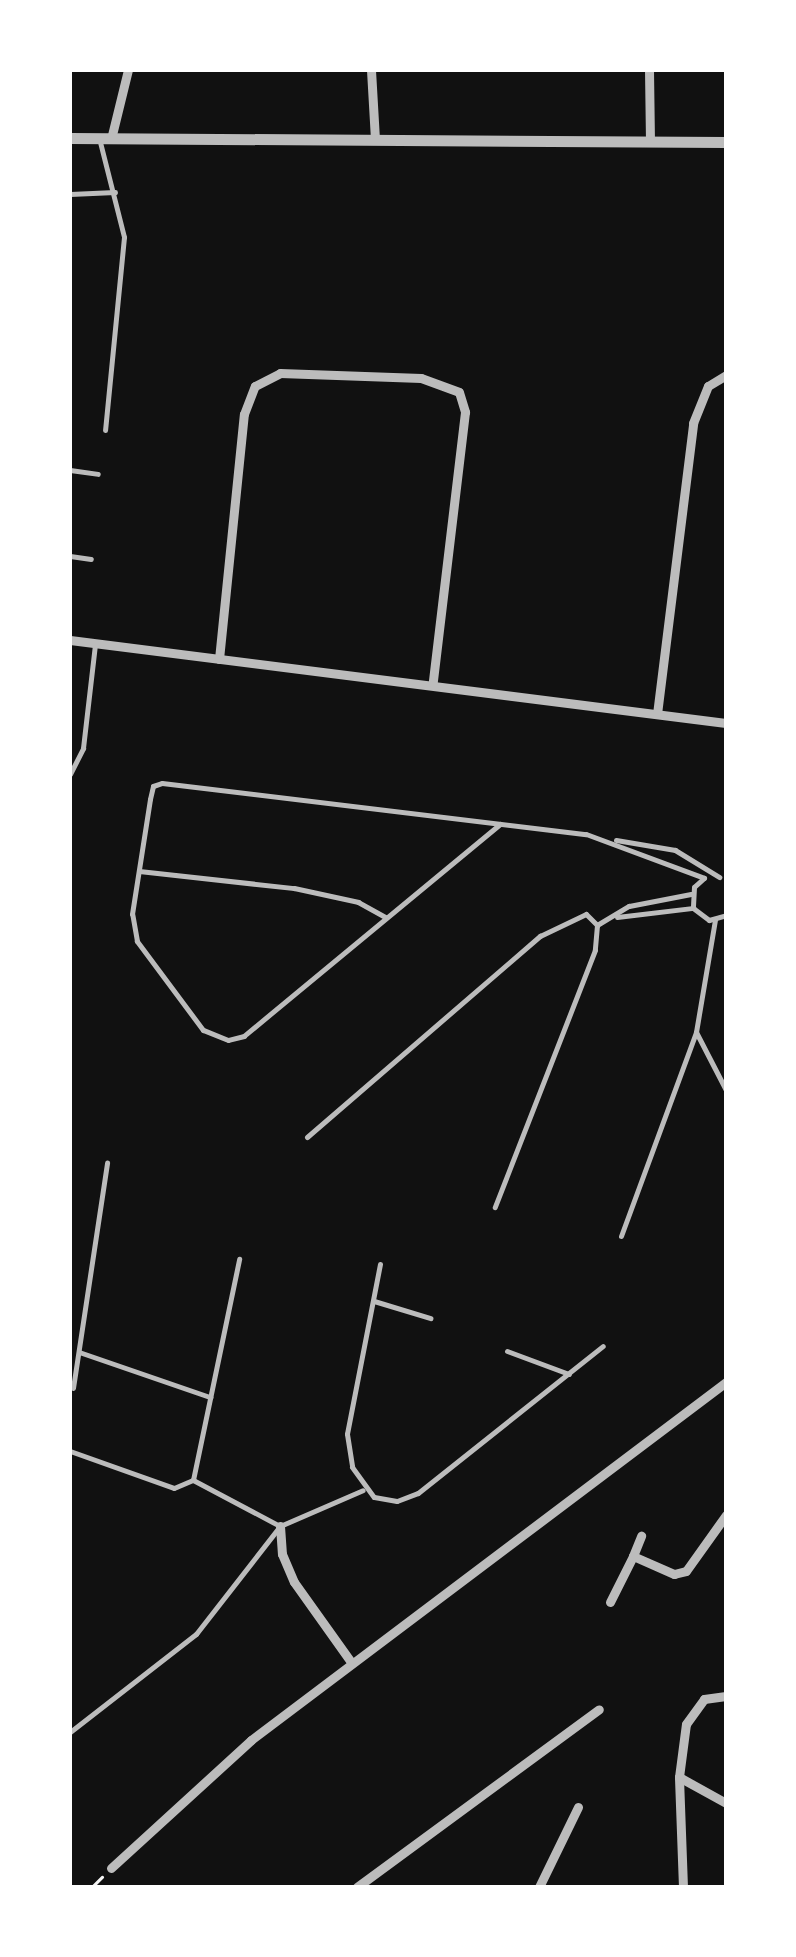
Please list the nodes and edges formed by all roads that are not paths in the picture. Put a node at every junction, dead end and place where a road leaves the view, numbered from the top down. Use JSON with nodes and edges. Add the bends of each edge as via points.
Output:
{"nodes":[{"id":1,"x":128,"y":70,"type":"edge"},
{"id":2,"x":371,"y":70,"type":"edge"},
{"id":3,"x":649,"y":70,"type":"edge"},
{"id":4,"x":70,"y":138,"type":"edge"},
{"id":5,"x":105,"y":139,"type":"junction"},
{"id":6,"x":375,"y":140,"type":"junction"},
{"id":7,"x":650,"y":142,"type":"junction"},
{"id":8,"x":726,"y":142,"type":"edge"},
{"id":9,"x":116,"y":192,"type":"junction"},
{"id":10,"x":70,"y":194,"type":"edge"},
{"id":11,"x":726,"y":376,"type":"edge"},
{"id":12,"x":105,"y":430,"type":"dead end"},
{"id":13,"x":70,"y":470,"type":"edge"},
{"id":14,"x":98,"y":474,"type":"dead end"},
{"id":15,"x":70,"y":556,"type":"edge"},
{"id":16,"x":91,"y":559,"type":"dead end"},
{"id":17,"x":70,"y":640,"type":"edge"},
{"id":18,"x":95,"y":644,"type":"junction"},
{"id":19,"x":219,"y":659,"type":"junction"},
{"id":20,"x":433,"y":682,"type":"junction"},
{"id":21,"x":657,"y":714,"type":"junction"},
{"id":22,"x":726,"y":723,"type":"edge"},
{"id":23,"x":70,"y":774,"type":"edge"},
{"id":24,"x":500,"y":824,"type":"junction"},
{"id":25,"x":613,"y":840,"type":"junction"},
{"id":26,"x":139,"y":871,"type":"junction"},
{"id":27,"x":718,"y":877,"type":"junction"},
{"id":28,"x":704,"y":878,"type":"junction"},
{"id":29,"x":726,"y":881,"type":"edge"},
{"id":30,"x":691,"y":894,"type":"junction"},
{"id":31,"x":693,"y":908,"type":"junction"},
{"id":32,"x":726,"y":915,"type":"edge"},
{"id":33,"x":384,"y":917,"type":"junction"},
{"id":34,"x":615,"y":917,"type":"junction"},
{"id":35,"x":715,"y":920,"type":"junction"},
{"id":36,"x":597,"y":925,"type":"junction"},
{"id":37,"x":696,"y":1032,"type":"junction"},
{"id":38,"x":726,"y":1090,"type":"edge"},
{"id":39,"x":308,"y":1136,"type":"dead end"},
{"id":40,"x":107,"y":1163,"type":"dead end"},
{"id":41,"x":495,"y":1207,"type":"dead end"},
{"id":42,"x":621,"y":1236,"type":"dead end"},
{"id":43,"x":239,"y":1259,"type":"dead end"},
{"id":44,"x":380,"y":1264,"type":"dead end"},
{"id":45,"x":374,"y":1300,"type":"junction"},
{"id":46,"x":430,"y":1318,"type":"dead end"},
{"id":47,"x":602,"y":1346,"type":"dead end"},
{"id":48,"x":507,"y":1351,"type":"dead end"},
{"id":49,"x":79,"y":1352,"type":"junction"},
{"id":50,"x":569,"y":1374,"type":"junction"},
{"id":51,"x":726,"y":1382,"type":"edge"},
{"id":52,"x":73,"y":1388,"type":"dead end"},
{"id":53,"x":210,"y":1397,"type":"junction"},
{"id":54,"x":70,"y":1451,"type":"edge"},
{"id":55,"x":193,"y":1480,"type":"junction"},
{"id":56,"x":364,"y":1489,"type":"junction"},
{"id":57,"x":725,"y":1519,"type":"edge"},
{"id":58,"x":280,"y":1526,"type":"junction"},
{"id":59,"x":641,"y":1536,"type":"dead end"},
{"id":60,"x":633,"y":1556,"type":"junction"},
{"id":61,"x":610,"y":1602,"type":"dead end"},
{"id":62,"x":351,"y":1662,"type":"junction"},
{"id":63,"x":726,"y":1696,"type":"edge"},
{"id":64,"x":598,"y":1709,"type":"dead end"},
{"id":65,"x":70,"y":1732,"type":"edge"},
{"id":66,"x":679,"y":1777,"type":"junction"},
{"id":67,"x":726,"y":1803,"type":"edge"},
{"id":68,"x":578,"y":1807,"type":"dead end"},
{"id":69,"x":111,"y":1868,"type":"dead end"},
{"id":70,"x":357,"y":1887,"type":"edge"},
{"id":71,"x":539,"y":1887,"type":"edge"},
{"id":72,"x":683,"y":1887,"type":"edge"}],
"edges":[{"from":1,"to":5,"type":"street"},
{"from":2,"to":6,"type":"street"},
{"from":3,"to":7,"type":"street"},
{"from":4,"to":5,"type":"street"},
{"from":5,"to":6,"type":"street"},
{"from":5,"to":9,"type":"lane"},
{"from":6,"to":7,"type":"street"},
{"from":7,"to":8,"type":"street"},
{"from":9,"to":10,"type":"lane"},
{"from":9,"to":12,"type":"lane","via":[[124,252]]},
{"from":11,"to":21,"type":"street","via":[[708,386],[693,424]]},
{"from":13,"to":14,"type":"lane"},
{"from":15,"to":16,"type":"lane"},
{"from":17,"to":18,"type":"street"},
{"from":18,"to":19,"type":"street"},
{"from":18,"to":23,"type":"lane","via":[[83,748]]},
{"from":19,"to":20,"type":"street"},
{"from":19,"to":20,"type":"street","via":[[244,414],[255,386],[280,373],[421,378],[459,392],[465,412]]},
{"from":20,"to":21,"type":"street"},
{"from":21,"to":22,"type":"street"},
{"from":24,"to":25,"type":"lane"},
{"from":24,"to":26,"type":"lane","via":[[162,783],[152,791]]},
{"from":24,"to":33,"type":"lane"},
{"from":25,"to":27,"type":"lane","via":[[676,850]]},
{"from":25,"to":28,"type":"lane"},
{"from":26,"to":33,"type":"lane","via":[[323,894]]},
{"from":26,"to":33,"type":"lane","via":[[132,914],[138,941],[183,1010],[216,1038],[244,1036]]},
{"from":27,"to":28,"type":"lane"},
{"from":27,"to":29,"type":"lane"},
{"from":28,"to":30,"type":"lane"},
{"from":30,"to":31,"type":"lane"},
{"from":30,"to":34,"type":"lane","via":[[629,906]]},
{"from":31,"to":34,"type":"lane"},
{"from":31,"to":35,"type":"lane"},
{"from":32,"to":35,"type":"lane"},
{"from":34,"to":36,"type":"lane"},
{"from":35,"to":37,"type":"lane"},
{"from":36,"to":39,"type":"lane","via":[[586,914],[560,921]]},
{"from":36,"to":41,"type":"lane","via":[[588,970]]},
{"from":37,"to":38,"type":"lane"},
{"from":37,"to":42,"type":"lane"},
{"from":40,"to":49,"type":"lane"},
{"from":43,"to":53,"type":"lane"},
{"from":44,"to":45,"type":"lane"},
{"from":45,"to":46,"type":"lane"},
{"from":45,"to":56,"type":"lane","via":[[347,1434]]},
{"from":47,"to":50,"type":"lane"},
{"from":48,"to":50,"type":"lane"},
{"from":49,"to":52,"type":"lane"},
{"from":49,"to":53,"type":"lane"},
{"from":50,"to":56,"type":"lane","via":[[418,1493],[387,1501]]},
{"from":51,"to":62,"type":"street"},
{"from":53,"to":55,"type":"lane"},
{"from":54,"to":55,"type":"lane","via":[[160,1484]]},
{"from":55,"to":58,"type":"lane"},
{"from":56,"to":58,"type":"lane"},
{"from":57,"to":60,"type":"street","via":[[686,1571],[674,1574]]},
{"from":58,"to":62,"type":"street","via":[[294,1582]]},
{"from":58,"to":65,"type":"lane","via":[[196,1634]]},
{"from":59,"to":60,"type":"street"},
{"from":60,"to":61,"type":"street"},
{"from":62,"to":69,"type":"street","via":[[251,1740]]},
{"from":63,"to":66,"type":"street","via":[[694,1707]]},
{"from":64,"to":70,"type":"street"},
{"from":66,"to":67,"type":"street"},
{"from":66,"to":72,"type":"street"},
{"from":68,"to":71,"type":"street"}]}
